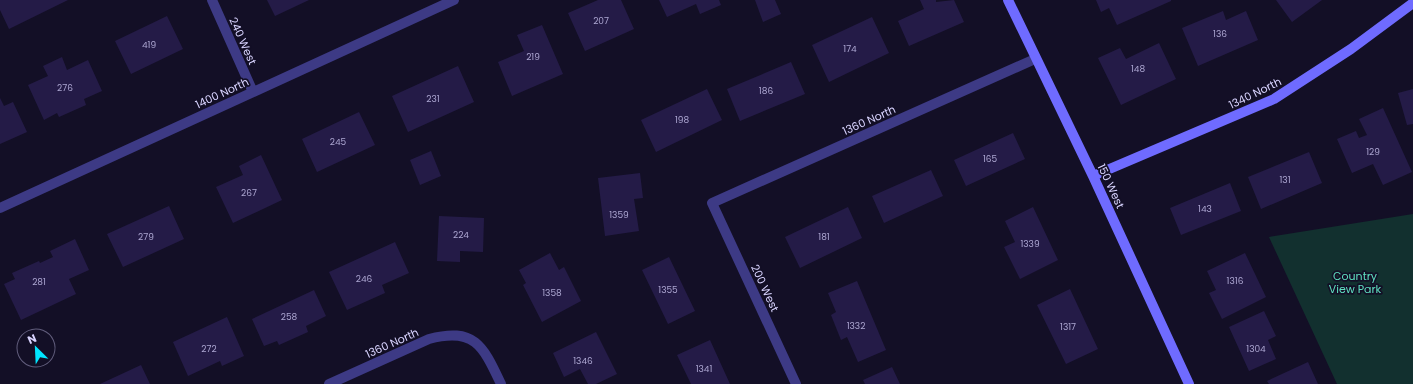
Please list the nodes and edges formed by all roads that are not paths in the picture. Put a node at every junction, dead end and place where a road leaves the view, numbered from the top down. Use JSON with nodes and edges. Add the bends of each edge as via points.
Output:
{"nodes":[{"id":1,"x":212,"y":0,"type":"edge"},
{"id":2,"x":454,"y":0,"type":"edge"},
{"id":3,"x":1008,"y":0,"type":"edge"},
{"id":4,"x":1413,"y":4,"type":"edge"},
{"id":5,"x":1035,"y":59,"type":"junction"},
{"id":6,"x":253,"y":92,"type":"junction"},
{"id":7,"x":1093,"y":176,"type":"junction"},
{"id":8,"x":712,"y":203,"type":"joint"},
{"id":9,"x":0,"y":208,"type":"edge"},
{"id":10,"x":330,"y":384,"type":"edge"},
{"id":11,"x":501,"y":384,"type":"edge"},
{"id":12,"x":796,"y":384,"type":"edge"},
{"id":13,"x":1189,"y":384,"type":"edge"}],
"edges":[{"from":1,"to":6,"type":"street","name":"240 West"},
{"from":2,"to":6,"type":"street","name":"1400 North"},
{"from":3,"to":5,"type":"street","name":"150 West"},
{"from":4,"to":7,"type":"street","name":"1340 North","via":[[1274,99]]},
{"from":5,"to":7,"type":"street","name":"150 West"},
{"from":5,"to":8,"type":"street","name":"1360 North"},
{"from":6,"to":9,"type":"street","name":"1400 North"},
{"from":7,"to":13,"type":"street","name":"150 West"},
{"from":8,"to":12,"type":"street","name":"200 West"},
{"from":10,"to":11,"type":"street","name":"1360 North","via":[[429,339],[446,335],[466,336],[479,347],[490,361]]}]}
